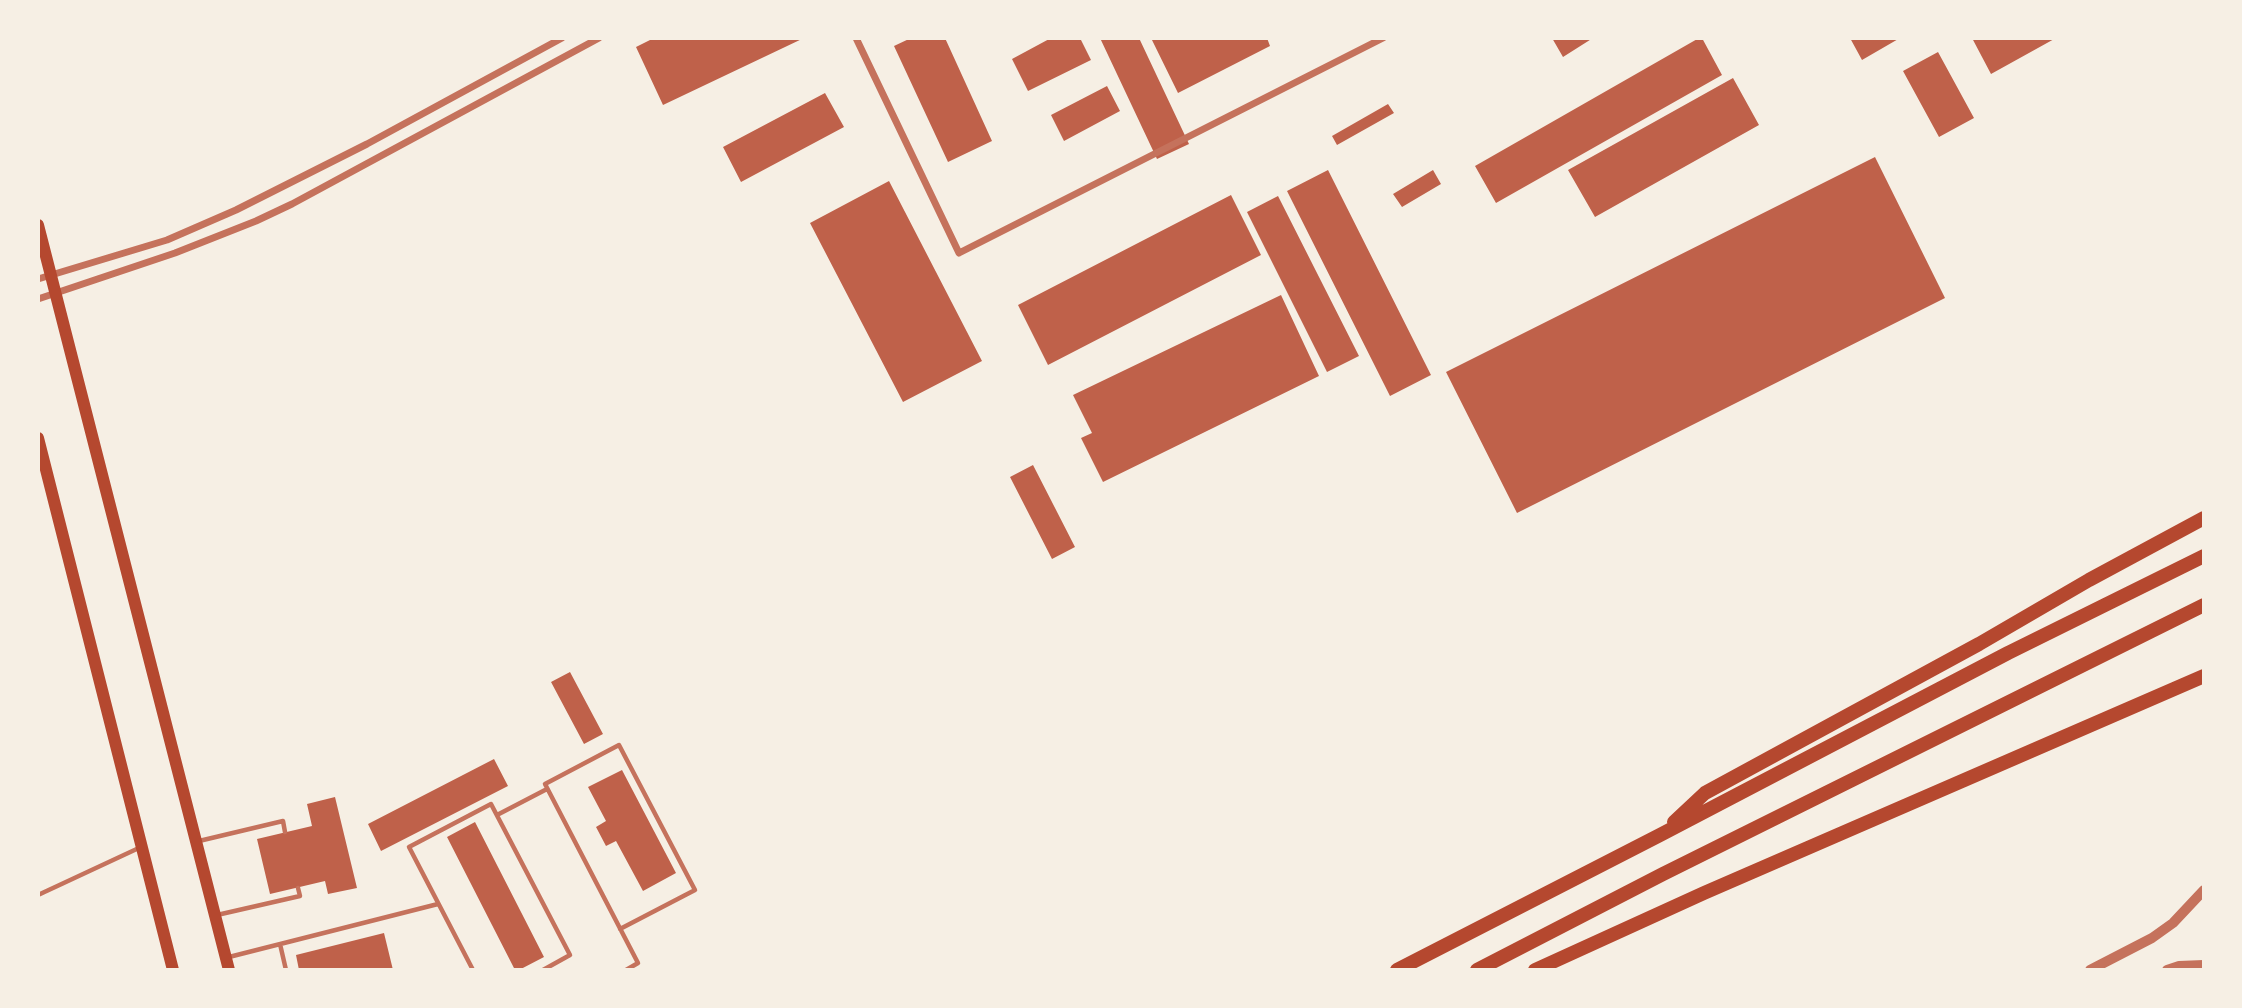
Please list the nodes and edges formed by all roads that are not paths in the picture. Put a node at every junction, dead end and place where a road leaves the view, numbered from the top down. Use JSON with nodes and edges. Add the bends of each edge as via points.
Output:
{"nodes":[{"id":1,"x":562,"y":38,"type":"edge"},
{"id":2,"x":599,"y":38,"type":"edge"},
{"id":3,"x":856,"y":38,"type":"edge"},
{"id":4,"x":1383,"y":38,"type":"edge"},
{"id":5,"x":38,"y":225,"type":"edge"},
{"id":6,"x":45,"y":277,"type":"edge"},
{"id":7,"x":55,"y":295,"type":"junction"},
{"id":8,"x":38,"y":299,"type":"edge"},
{"id":9,"x":38,"y":438,"type":"edge"},
{"id":10,"x":2203,"y":518,"type":"edge"},
{"id":11,"x":2203,"y":556,"type":"edge"},
{"id":12,"x":2203,"y":605,"type":"edge"},
{"id":13,"x":2203,"y":611,"type":"edge"},
{"id":14,"x":2162,"y":626,"type":"junction"},
{"id":15,"x":2203,"y":676,"type":"edge"},
{"id":16,"x":547,"y":789,"type":"junction"},
{"id":17,"x":497,"y":815,"type":"junction"},
{"id":18,"x":285,"y":832,"type":"dead end"},
{"id":19,"x":1660,"y":835,"type":"junction"},
{"id":20,"x":197,"y":842,"type":"junction"},
{"id":21,"x":141,"y":846,"type":"junction"},
{"id":22,"x":298,"y":888,"type":"dead end"},
{"id":23,"x":2203,"y":890,"type":"edge"},
{"id":24,"x":38,"y":895,"type":"edge"},
{"id":25,"x":438,"y":904,"type":"junction"},
{"id":26,"x":216,"y":916,"type":"junction"},
{"id":27,"x":620,"y":929,"type":"junction"},
{"id":28,"x":280,"y":944,"type":"junction"},
{"id":29,"x":227,"y":963,"type":"edge"},
{"id":30,"x":2203,"y":965,"type":"edge"},
{"id":31,"x":173,"y":970,"type":"edge"},
{"id":32,"x":286,"y":970,"type":"edge"},
{"id":33,"x":473,"y":970,"type":"edge"},
{"id":34,"x":543,"y":970,"type":"edge"},
{"id":35,"x":626,"y":970,"type":"edge"},
{"id":36,"x":1397,"y":970,"type":"edge"},
{"id":37,"x":1476,"y":970,"type":"edge"},
{"id":38,"x":1535,"y":970,"type":"edge"},
{"id":39,"x":2090,"y":970,"type":"edge"},
{"id":40,"x":2166,"y":970,"type":"edge"}],
"edges":[{"from":1,"to":6,"type":"street","via":[[277,190],[179,235]]},
{"from":2,"to":7,"type":"street","via":[[292,204],[175,254]]},
{"from":3,"to":4,"type":"street","via":[[959,253]]},
{"from":5,"to":6,"type":"main road"},
{"from":6,"to":7,"type":"main road"},
{"from":7,"to":8,"type":"street"},
{"from":7,"to":20,"type":"main road"},
{"from":9,"to":21,"type":"main road"},
{"from":10,"to":19,"type":"highway","via":[[1705,793]]},
{"from":11,"to":19,"type":"highway"},
{"from":12,"to":14,"type":"highway"},
{"from":13,"to":14,"type":"highway"},
{"from":14,"to":37,"type":"highway"},
{"from":15,"to":38,"type":"highway"},
{"from":16,"to":17,"type":"lane"},
{"from":16,"to":27,"type":"lane"},
{"from":16,"to":27,"type":"lane","via":[[545,784],[619,745],[695,890]]},
{"from":17,"to":25,"type":"lane","via":[[491,804],[409,847]]},
{"from":17,"to":34,"type":"lane","via":[[570,955]]},
{"from":18,"to":20,"type":"lane","via":[[283,821]]},
{"from":19,"to":36,"type":"highway"},
{"from":20,"to":26,"type":"main road"},
{"from":21,"to":24,"type":"lane"},
{"from":21,"to":31,"type":"main road"},
{"from":22,"to":26,"type":"lane","via":[[300,896]]},
{"from":23,"to":39,"type":"street","via":[[2152,938]]},
{"from":25,"to":28,"type":"lane"},
{"from":25,"to":33,"type":"lane"},
{"from":26,"to":29,"type":"main road"},
{"from":27,"to":35,"type":"lane","via":[[638,963]]},
{"from":28,"to":29,"type":"lane"},
{"from":28,"to":32,"type":"lane"},
{"from":30,"to":40,"type":"street"}]}
